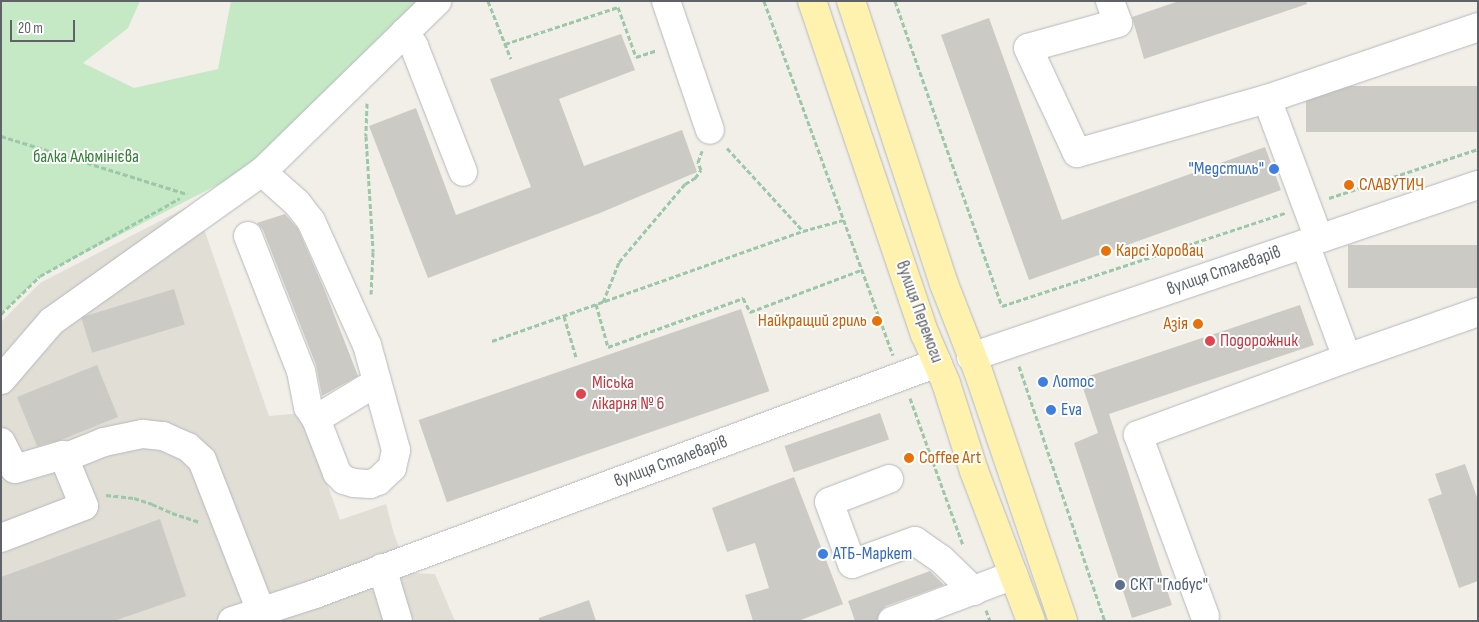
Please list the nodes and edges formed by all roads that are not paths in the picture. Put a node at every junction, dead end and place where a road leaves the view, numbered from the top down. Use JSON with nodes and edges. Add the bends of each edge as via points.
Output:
{"nodes":[{"id":1,"x":437,"y":1,"type":"edge"},
{"id":2,"x":666,"y":1,"type":"edge"},
{"id":3,"x":812,"y":1,"type":"edge"},
{"id":4,"x":851,"y":1,"type":"edge"},
{"id":5,"x":1110,"y":1,"type":"edge"},
{"id":6,"x":1478,"y":27,"type":"edge"},
{"id":7,"x":405,"y":32,"type":"junction"},
{"id":8,"x":1268,"y":99,"type":"junction"},
{"id":9,"x":710,"y":130,"type":"road end"},
{"id":10,"x":262,"y":172,"type":"junction"},
{"id":11,"x":463,"y":172,"type":"dead end"},
{"id":12,"x":1478,"y":185,"type":"edge"},
{"id":13,"x":248,"y":236,"type":"dead end"},
{"id":14,"x":1312,"y":242,"type":"junction"},
{"id":15,"x":1478,"y":312,"type":"edge"},
{"id":16,"x":971,"y":357,"type":"junction"},
{"id":17,"x":1347,"y":358,"type":"junction"},
{"id":18,"x":937,"y":363,"type":"junction"},
{"id":19,"x":1,"y":380,"type":"edge"},
{"id":20,"x":377,"y":382,"type":"junction"},
{"id":21,"x":316,"y":419,"type":"junction"},
{"id":22,"x":1,"y":442,"type":"edge"},
{"id":23,"x":64,"y":458,"type":"junction"},
{"id":24,"x":889,"y":478,"type":"dead end"},
{"id":25,"x":1,"y":538,"type":"edge"},
{"id":26,"x":393,"y":564,"type":"junction"},
{"id":27,"x":1014,"y":575,"type":"junction"},
{"id":28,"x":977,"y":590,"type":"junction"},
{"id":29,"x":261,"y":611,"type":"junction"},
{"id":30,"x":1200,"y":619,"type":"edge"},
{"id":31,"x":232,"y":621,"type":"edge"},
{"id":32,"x":398,"y":621,"type":"edge"},
{"id":33,"x":892,"y":621,"type":"edge"},
{"id":34,"x":1031,"y":621,"type":"edge"},
{"id":35,"x":1063,"y":621,"type":"edge"}],
"edges":[{"from":1,"to":7,"type":"street"},
{"from":2,"to":9,"type":"street"},
{"from":3,"to":18,"type":"main road","name":"вулиця Перемоги"},
{"from":4,"to":16,"type":"main road","name":"вулиця Перемоги"},
{"from":5,"to":8,"type":"street","via":[[1118,23],[1028,48],[1077,153]]},
{"from":6,"to":8,"type":"street"},
{"from":7,"to":10,"type":"street"},
{"from":7,"to":11,"type":"street","via":[[414,46]]},
{"from":8,"to":14,"type":"street","via":[[1307,206]]},
{"from":10,"to":19,"type":"street","via":[[52,321]]},
{"from":10,"to":20,"type":"street","via":[[297,203],[311,221],[367,345]]},
{"from":12,"to":14,"type":"street","name":"вулиця Сталеварів"},
{"from":13,"to":21,"type":"street","via":[[301,371],[308,407]]},
{"from":14,"to":16,"type":"street","name":"вулиця Сталеварів"},
{"from":14,"to":17,"type":"street"},
{"from":15,"to":17,"type":"street"},
{"from":16,"to":35,"type":"main road","name":"вулиця Перемоги"},
{"from":17,"to":30,"type":"street","via":[[1138,434]]},
{"from":18,"to":26,"type":"street","name":"вулиця Сталеварів"},
{"from":18,"to":27,"type":"main road","name":"вулиця Перемоги"},
{"from":20,"to":21,"type":"street"},
{"from":20,"to":21,"type":"street","via":[[396,450],[392,468],[378,481],[361,484],[340,477]]},
{"from":22,"to":23,"type":"street","via":[[15,469],[63,455]]},
{"from":23,"to":25,"type":"street","via":[[84,506]]},
{"from":23,"to":29,"type":"street","via":[[104,442],[143,434],[163,436],[188,447],[202,460]]},
{"from":24,"to":28,"type":"street","via":[[829,502],[852,564],[915,541],[941,558]]},
{"from":26,"to":29,"type":"street","name":"вулиця Сталеварів"},
{"from":26,"to":32,"type":"street"},
{"from":27,"to":28,"type":"street"},
{"from":27,"to":34,"type":"main road","name":"вулиця Перемоги"},
{"from":28,"to":33,"type":"street"},
{"from":29,"to":31,"type":"street","name":"вулиця Сталеварів"}]}
